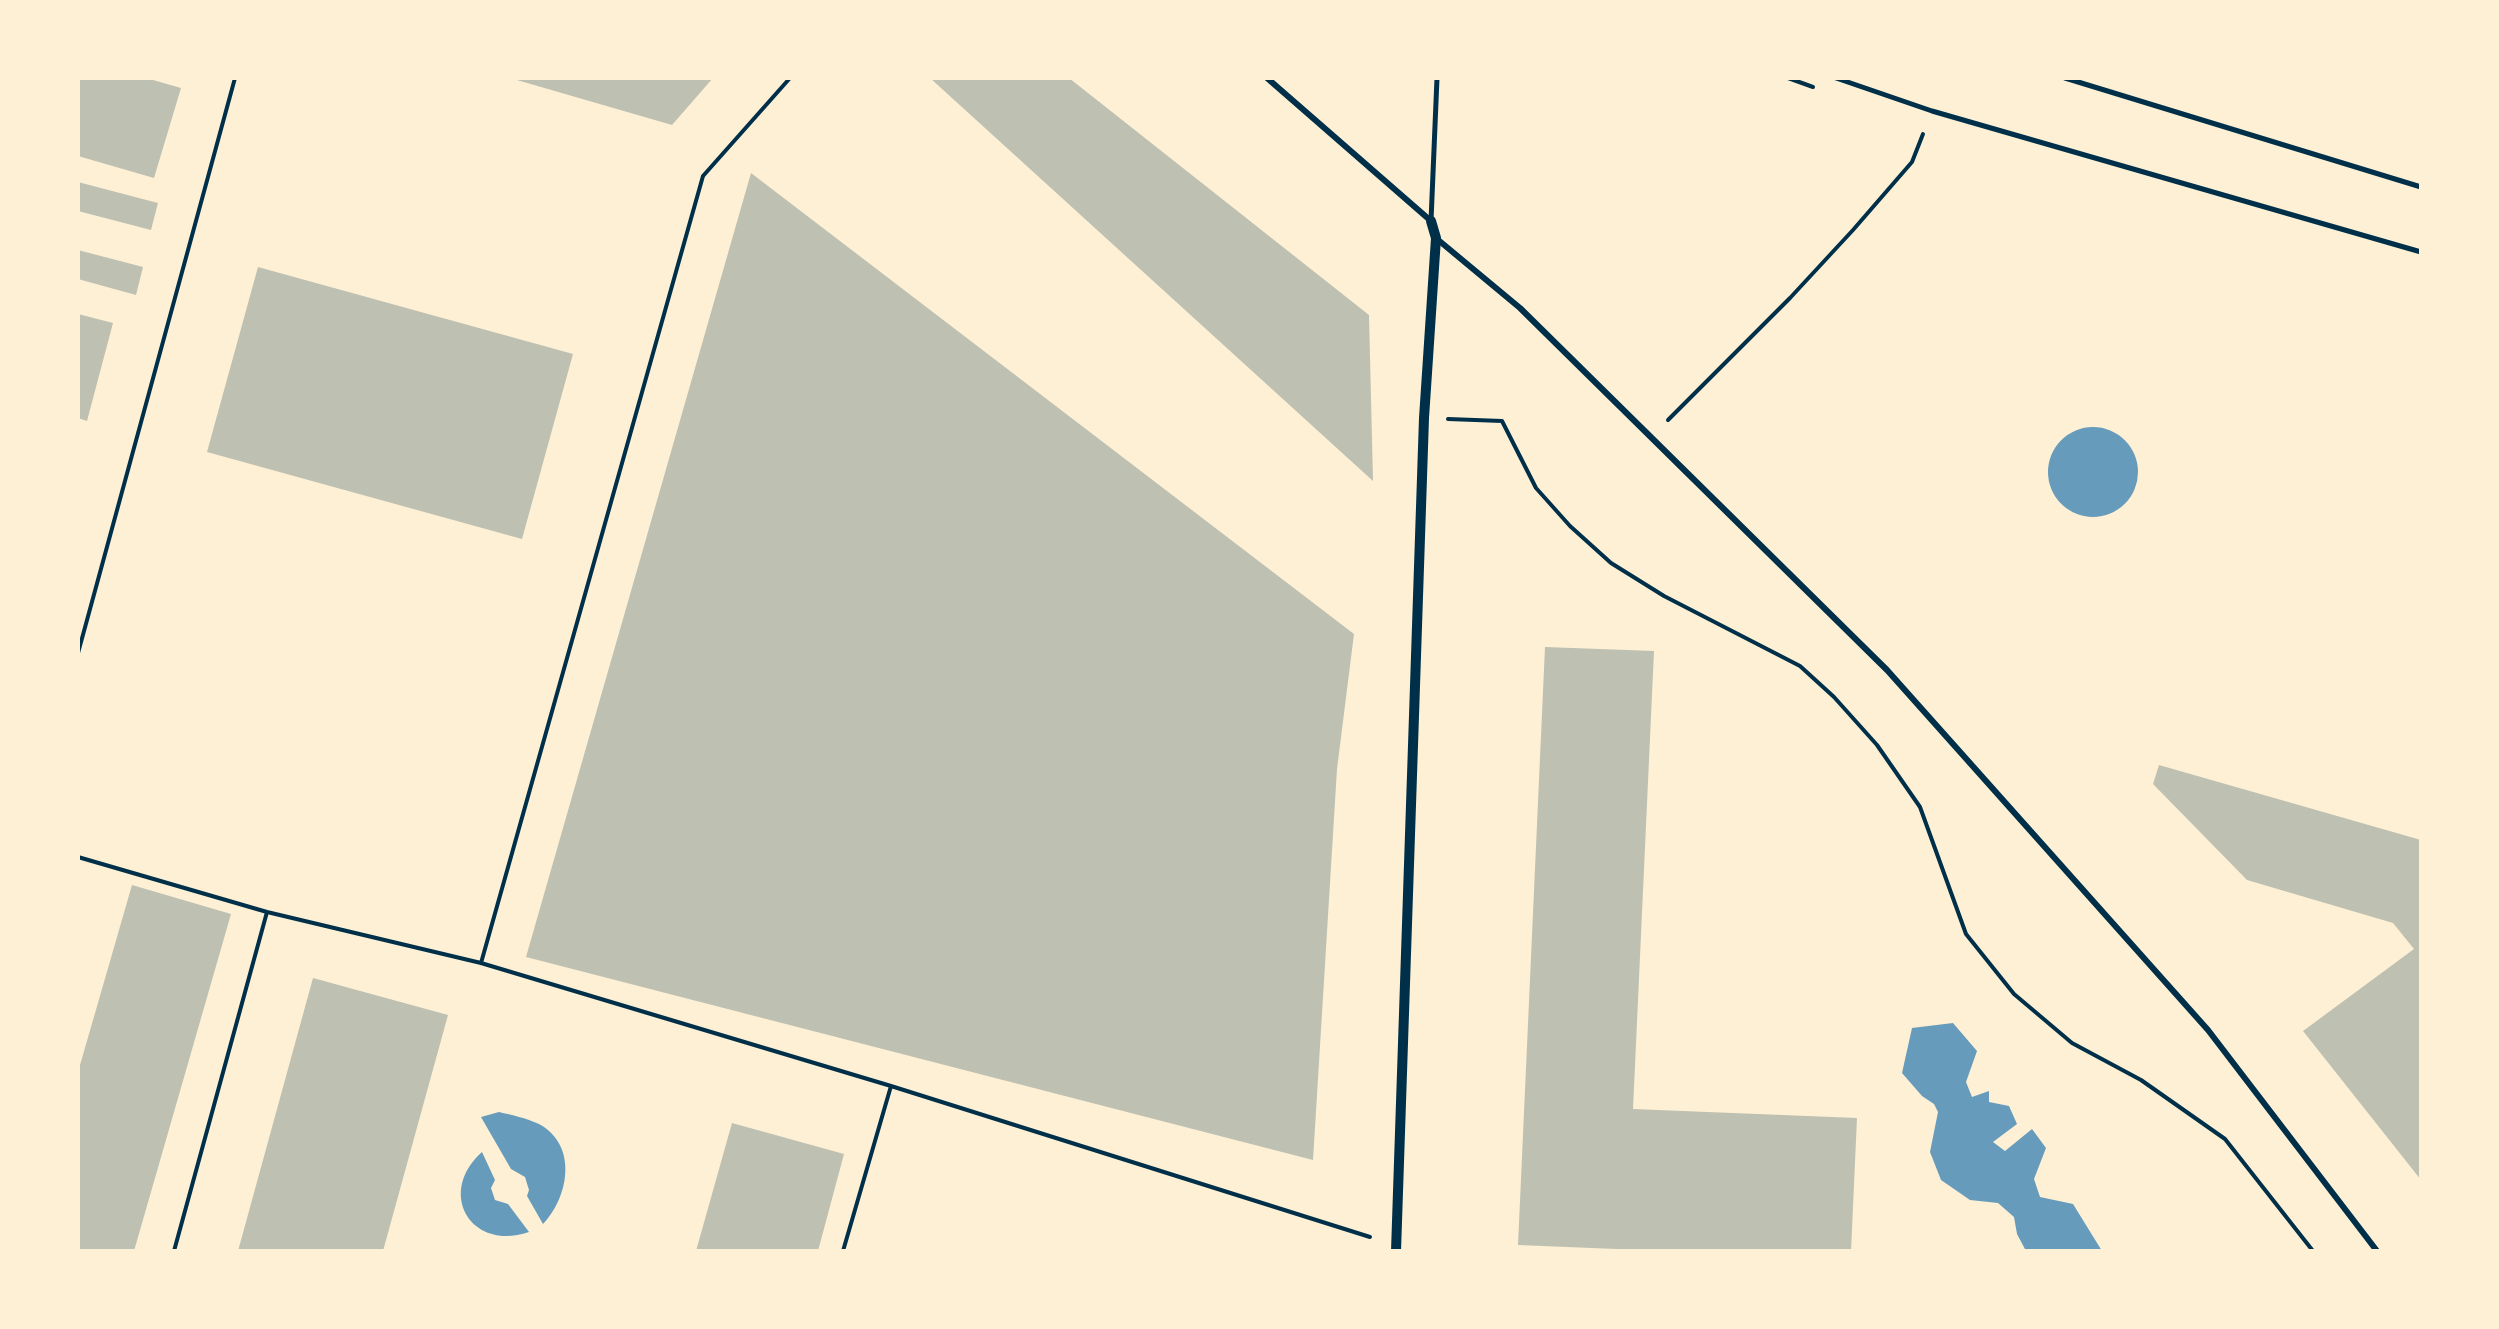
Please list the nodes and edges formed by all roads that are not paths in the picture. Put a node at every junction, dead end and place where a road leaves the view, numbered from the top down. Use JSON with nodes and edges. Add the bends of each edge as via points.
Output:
{"nodes":[{"id":1,"x":1267,"y":78,"type":"edge"},
{"id":2,"x":1437,"y":78,"type":"edge"},
{"id":3,"x":1836,"y":78,"type":"edge"},
{"id":4,"x":2065,"y":78,"type":"edge"},
{"id":5,"x":2421,"y":187,"type":"edge"},
{"id":6,"x":1431,"y":221,"type":"junction"},
{"id":7,"x":1436,"y":238,"type":"junction"},
{"id":8,"x":2421,"y":252,"type":"edge"},
{"id":9,"x":1396,"y":1248,"type":"edge"},
{"id":10,"x":2377,"y":1251,"type":"edge"}],
"edges":[{"from":1,"to":6,"type":"street"},
{"from":2,"to":6,"type":"street"},
{"from":3,"to":8,"type":"street","via":[[1932,111]]},
{"from":4,"to":5,"type":"street"},
{"from":6,"to":7,"type":"street"},
{"from":7,"to":9,"type":"street","via":[[1424,418]]},
{"from":7,"to":10,"type":"street","via":[[1520,308],[1903,688],[2208,1030]]}]}
